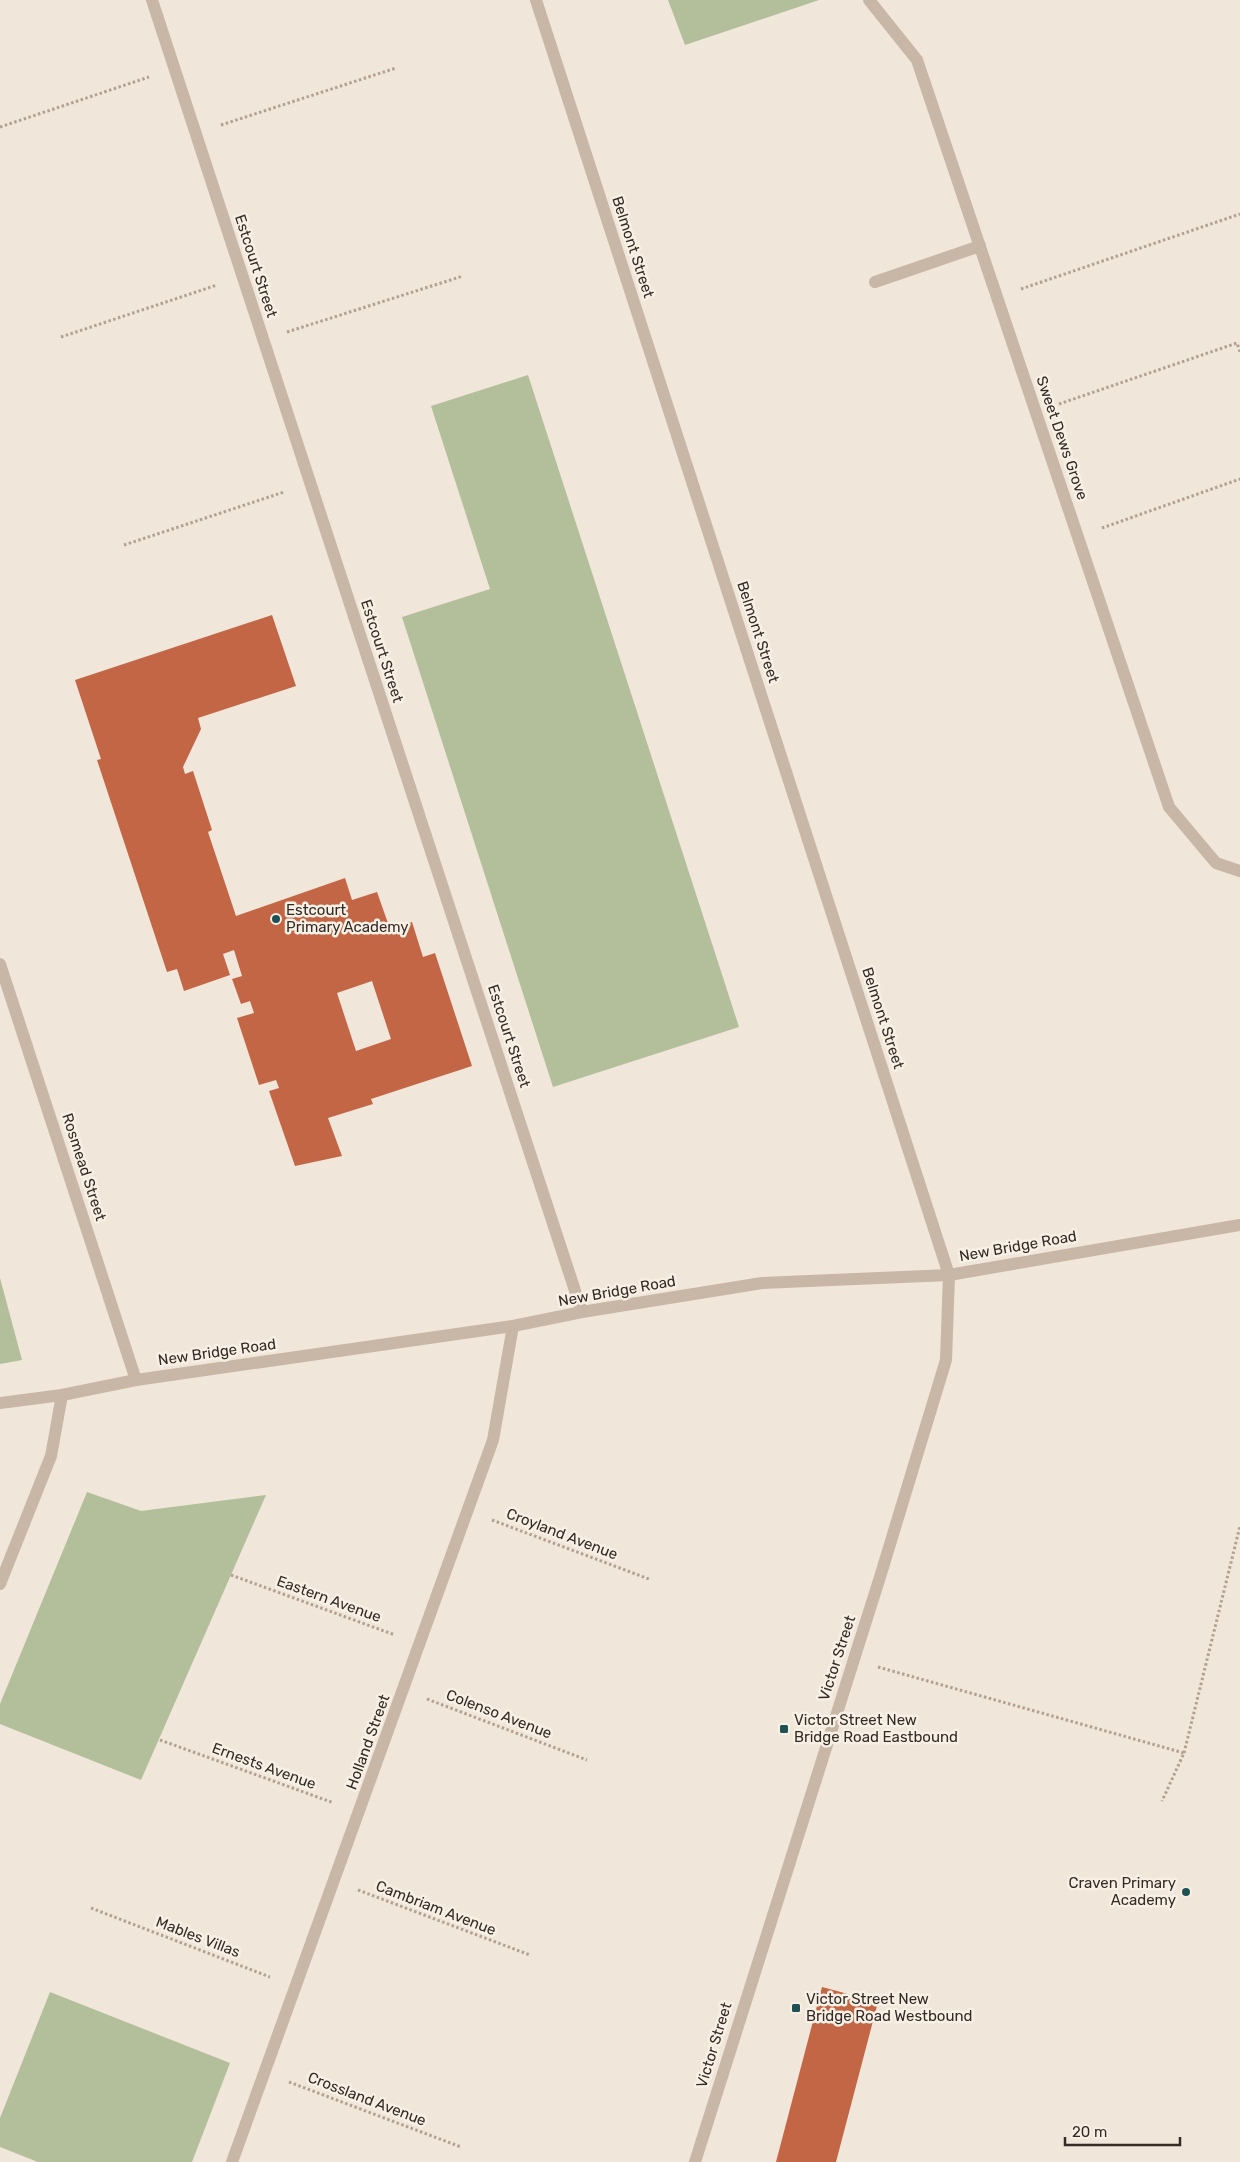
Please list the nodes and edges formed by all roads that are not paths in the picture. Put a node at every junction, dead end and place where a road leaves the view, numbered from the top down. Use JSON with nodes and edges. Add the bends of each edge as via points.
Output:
{"nodes":[{"id":1,"x":152,"y":0,"type":"edge"},
{"id":2,"x":536,"y":0,"type":"edge"},
{"id":3,"x":869,"y":0,"type":"edge"},
{"id":4,"x":980,"y":246,"type":"junction"},
{"id":5,"x":875,"y":282,"type":"dead end"},
{"id":6,"x":1240,"y":871,"type":"edge"},
{"id":7,"x":0,"y":964,"type":"edge"},
{"id":8,"x":1240,"y":1225,"type":"edge"},
{"id":9,"x":949,"y":1275,"type":"junction"},
{"id":10,"x":582,"y":1312,"type":"junction"},
{"id":11,"x":513,"y":1326,"type":"junction"},
{"id":12,"x":136,"y":1380,"type":"junction"},
{"id":13,"x":62,"y":1395,"type":"junction"},
{"id":14,"x":0,"y":1403,"type":"edge"},
{"id":15,"x":0,"y":1584,"type":"edge"},
{"id":16,"x":232,"y":2162,"type":"edge"},
{"id":17,"x":694,"y":2162,"type":"edge"}],
"edges":[{"from":1,"to":10,"type":"street","name":"Estcourt Street"},
{"from":2,"to":9,"type":"street","name":"Belmont Street"},
{"from":3,"to":4,"type":"street","name":"Sweet Dews Grove","via":[[917,60]]},
{"from":4,"to":5,"type":"street"},
{"from":4,"to":6,"type":"street","name":"Sweet Dews Grove","via":[[1169,807],[1216,863]]},
{"from":7,"to":12,"type":"street","name":"Rosmead Street"},
{"from":8,"to":9,"type":"street","name":"New Bridge Road"},
{"from":9,"to":10,"type":"street","name":"New Bridge Road","via":[[762,1283]]},
{"from":9,"to":17,"type":"street","name":"Victor Street","via":[[946,1360]]},
{"from":10,"to":11,"type":"street","name":"New Bridge Road"},
{"from":11,"to":12,"type":"street","name":"New Bridge Road"},
{"from":11,"to":16,"type":"street","name":"Holland Street","via":[[493,1440]]},
{"from":12,"to":13,"type":"street","name":"New Bridge Road"},
{"from":13,"to":14,"type":"street","name":"New Bridge Road"},
{"from":13,"to":15,"type":"street","via":[[51,1456]]}]}
